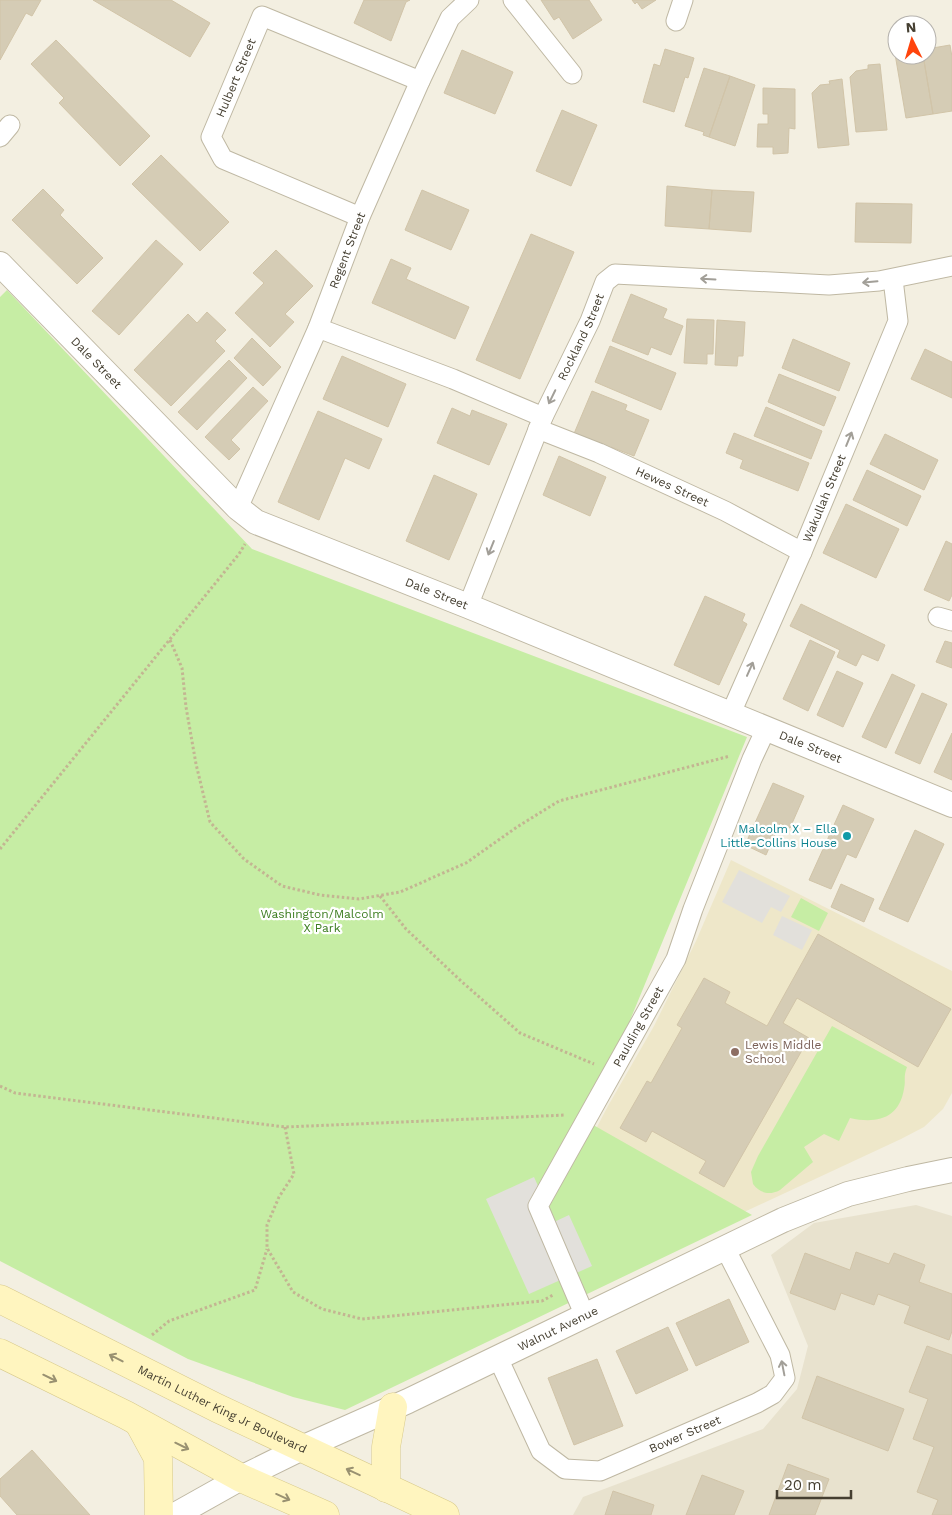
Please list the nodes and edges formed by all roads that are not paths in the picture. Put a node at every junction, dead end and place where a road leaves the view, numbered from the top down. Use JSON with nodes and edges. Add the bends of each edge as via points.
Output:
{"nodes":[{"id":1,"x":469,"y":0,"type":"edge"},
{"id":2,"x":513,"y":0,"type":"edge"},
{"id":3,"x":683,"y":0,"type":"edge"},
{"id":4,"x":676,"y":21,"type":"dead end"},
{"id":5,"x":572,"y":74,"type":"dead end"},
{"id":6,"x":420,"y":81,"type":"junction"},
{"id":7,"x":360,"y":218,"type":"junction"},
{"id":8,"x":0,"y":264,"type":"edge"},
{"id":9,"x":952,"y":266,"type":"edge"},
{"id":10,"x":893,"y":279,"type":"junction"},
{"id":11,"x":318,"y":328,"type":"junction"},
{"id":12,"x":540,"y":423,"type":"junction"},
{"id":13,"x":247,"y":515,"type":"junction"},
{"id":14,"x":802,"y":552,"type":"junction"},
{"id":15,"x":468,"y":606,"type":"junction"},
{"id":16,"x":731,"y":714,"type":"junction"},
{"id":17,"x":763,"y":738,"type":"junction"},
{"id":18,"x":952,"y":805,"type":"edge"},
{"id":19,"x":952,"y":1170,"type":"edge"},
{"id":20,"x":725,"y":1248,"type":"junction"},
{"id":21,"x":0,"y":1300,"type":"edge"},
{"id":22,"x":585,"y":1316,"type":"junction"},
{"id":23,"x":0,"y":1353,"type":"edge"},
{"id":24,"x":498,"y":1358,"type":"junction"},
{"id":25,"x":392,"y":1408,"type":"junction"},
{"id":26,"x":139,"y":1423,"type":"junction"},
{"id":27,"x":302,"y":1448,"type":"junction"},
{"id":28,"x":241,"y":1478,"type":"junction"},
{"id":29,"x":386,"y":1488,"type":"junction"},
{"id":30,"x":159,"y":1515,"type":"edge"},
{"id":31,"x":175,"y":1515,"type":"edge"},
{"id":32,"x":325,"y":1515,"type":"edge"},
{"id":33,"x":444,"y":1515,"type":"edge"}],
"edges":[{"from":1,"to":6,"type":"street","name":"Regent Street","via":[[450,18]]},
{"from":2,"to":5,"type":"street"},
{"from":3,"to":4,"type":"street"},
{"from":6,"to":7,"type":"street","name":"Regent Street"},
{"from":6,"to":7,"type":"street","name":"Hulbert Street","via":[[262,16],[211,137],[223,159]]},
{"from":7,"to":11,"type":"street","name":"Regent Street"},
{"from":8,"to":13,"type":"street","name":"Dale Street"},
{"from":9,"to":10,"type":"street","name":"Rockland Street"},
{"from":10,"to":12,"type":"street","name":"Rockland Street","one_way":true,"via":[[829,285],[615,274],[605,282],[590,321]]},
{"from":14,"to":10,"type":"street","name":"Wakullah Street","one_way":true,"via":[[898,321]]},
{"from":11,"to":12,"type":"street","name":"Hewes Street","via":[[453,379]]},
{"from":11,"to":13,"type":"street","name":"Regent Street"},
{"from":12,"to":14,"type":"street","name":"Hewes Street","via":[[725,511]]},
{"from":12,"to":15,"type":"street","name":"Rockland Street","one_way":true},
{"from":13,"to":15,"type":"street","name":"Dale Street"},
{"from":16,"to":14,"type":"street","name":"Wakullah Street","one_way":true},
{"from":15,"to":16,"type":"street","name":"Dale Street"},
{"from":16,"to":17,"type":"street","name":"Dale Street"},
{"from":17,"to":18,"type":"street","name":"Dale Street"},
{"from":17,"to":22,"type":"street","name":"Paulding Street","via":[[676,959],[538,1206]]},
{"from":19,"to":20,"type":"street","name":"Walnut Avenue","via":[[848,1194]]},
{"from":20,"to":22,"type":"street","name":"Walnut Avenue"},
{"from":24,"to":20,"type":"street","name":"Bower Street","one_way":true,"via":[[541,1451],[565,1469],[600,1471],[757,1403],[774,1394],[785,1378],[780,1356]]},
{"from":27,"to":21,"type":"main road","name":"Martin Luther King Jr Boulevard","one_way":true},
{"from":22,"to":24,"type":"street","name":"Walnut Avenue"},
{"from":23,"to":26,"type":"main road","one_way":true},
{"from":24,"to":25,"type":"street","name":"Walnut Avenue"},
{"from":25,"to":27,"type":"street","name":"Walnut Avenue"},
{"from":25,"to":29,"type":"main road","via":[[386,1446]]},
{"from":26,"to":28,"type":"main road","one_way":true},
{"from":26,"to":30,"type":"main road","via":[[158,1458]]},
{"from":27,"to":28,"type":"street","name":"Walnut Avenue"},
{"from":29,"to":27,"type":"main road","name":"Martin Luther King Jr Boulevard","one_way":true},
{"from":28,"to":31,"type":"street","name":"Walnut Avenue"},
{"from":28,"to":32,"type":"main road","one_way":true},
{"from":29,"to":33,"type":"main road","name":"Martin Luther King Jr Boulevard"}]}
